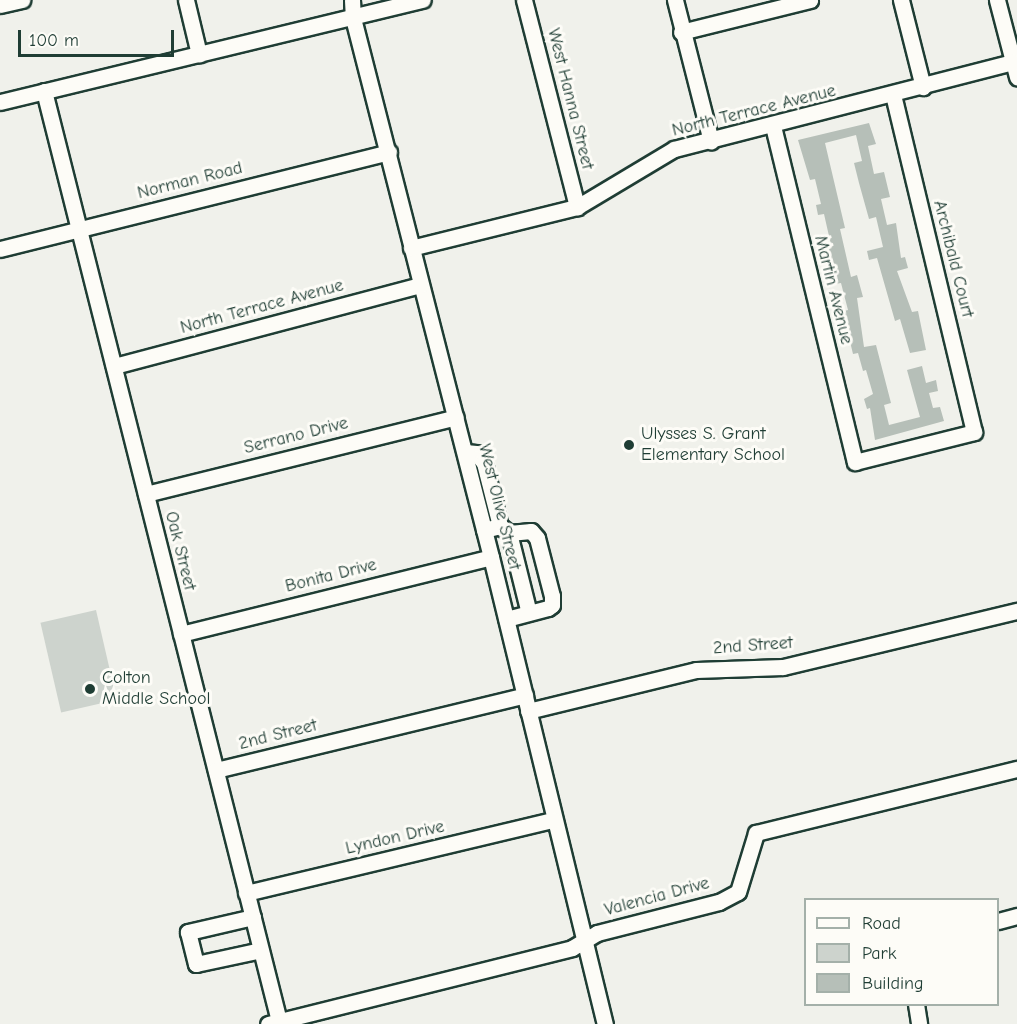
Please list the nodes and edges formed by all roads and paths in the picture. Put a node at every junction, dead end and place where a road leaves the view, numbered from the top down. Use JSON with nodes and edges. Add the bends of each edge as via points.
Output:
{"nodes":[{"id":1,"x":22,"y":0,"type":"edge"},
{"id":2,"x":186,"y":0,"type":"edge"},
{"id":3,"x":352,"y":0,"type":"edge"},
{"id":4,"x":423,"y":0,"type":"edge"},
{"id":5,"x":524,"y":0,"type":"edge"},
{"id":6,"x":675,"y":0,"type":"edge"},
{"id":7,"x":810,"y":0,"type":"edge"},
{"id":8,"x":901,"y":0,"type":"edge"},
{"id":9,"x":997,"y":0,"type":"edge"},
{"id":10,"x":0,"y":5,"type":"edge"},
{"id":11,"x":353,"y":18,"type":"junction"},
{"id":12,"x":681,"y":32,"type":"junction"},
{"id":13,"x":199,"y":54,"type":"junction"},
{"id":14,"x":1015,"y":70,"type":"edge"},
{"id":15,"x":923,"y":87,"type":"junction"},
{"id":16,"x":44,"y":91,"type":"junction"},
{"id":17,"x":893,"y":95,"type":"junction"},
{"id":18,"x":0,"y":102,"type":"edge"},
{"id":19,"x":773,"y":126,"type":"junction"},
{"id":20,"x":711,"y":141,"type":"junction"},
{"id":21,"x":389,"y":152,"type":"junction"},
{"id":22,"x":577,"y":207,"type":"junction"},
{"id":23,"x":79,"y":229,"type":"junction"},
{"id":24,"x":411,"y":248,"type":"junction"},
{"id":25,"x":0,"y":249,"type":"edge"},
{"id":26,"x":420,"y":285,"type":"junction"},
{"id":27,"x":114,"y":366,"type":"junction"},
{"id":28,"x":456,"y":417,"type":"junction"},
{"id":29,"x":465,"y":452,"type":"junction"},
{"id":30,"x":855,"y":462,"type":"joint"},
{"id":31,"x":146,"y":494,"type":"junction"},
{"id":32,"x":504,"y":529,"type":"junction"},
{"id":33,"x":484,"y":530,"type":"junction"},
{"id":34,"x":491,"y":557,"type":"junction"},
{"id":35,"x":1017,"y":611,"type":"edge"},
{"id":36,"x":529,"y":613,"type":"junction"},
{"id":37,"x":506,"y":619,"type":"junction"},
{"id":38,"x":181,"y":634,"type":"junction"},
{"id":39,"x":526,"y":703,"type":"junction"},
{"id":40,"x":216,"y":770,"type":"junction"},
{"id":41,"x":1017,"y":770,"type":"edge"},
{"id":42,"x":554,"y":820,"type":"junction"},
{"id":43,"x":246,"y":893,"type":"junction"},
{"id":44,"x":1017,"y":916,"type":"edge"},
{"id":45,"x":253,"y":917,"type":"junction"},
{"id":46,"x":999,"y":921,"type":"edge"},
{"id":47,"x":585,"y":943,"type":"junction"},
{"id":48,"x":261,"y":950,"type":"junction"},
{"id":49,"x":916,"y":1006,"type":"edge"},
{"id":50,"x":273,"y":1023,"type":"edge"},
{"id":51,"x":605,"y":1024,"type":"edge"},
{"id":52,"x":919,"y":1024,"type":"edge"}],
"edges":[{"from":1,"to":10,"type":"street"},
{"from":2,"to":13,"type":"street"},
{"from":3,"to":11,"type":"street","name":"West Olive Street"},
{"from":4,"to":11,"type":"street"},
{"from":5,"to":22,"type":"street","name":"West Hanna Street"},
{"from":6,"to":12,"type":"street"},
{"from":7,"to":12,"type":"street"},
{"from":8,"to":15,"type":"street"},
{"from":9,"to":14,"type":"street"},
{"from":11,"to":13,"type":"street"},
{"from":11,"to":21,"type":"street","name":"West Olive Street"},
{"from":12,"to":20,"type":"street"},
{"from":13,"to":16,"type":"street"},
{"from":14,"to":15,"type":"street","name":"North Terrace Avenue"},
{"from":15,"to":17,"type":"street","name":"North Terrace Avenue"},
{"from":16,"to":18,"type":"street"},
{"from":16,"to":23,"type":"street","name":"Oak Street"},
{"from":17,"to":19,"type":"street","name":"North Terrace Avenue"},
{"from":17,"to":30,"type":"street","name":"Archibald Court","via":[[974,432]]},
{"from":19,"to":20,"type":"street","name":"North Terrace Avenue"},
{"from":19,"to":30,"type":"street","name":"Martin Avenue"},
{"from":20,"to":22,"type":"street","name":"North Terrace Avenue","via":[[674,149]]},
{"from":21,"to":23,"type":"street","name":"Norman Road"},
{"from":21,"to":24,"type":"street","name":"West Olive Street"},
{"from":22,"to":24,"type":"street","name":"North Terrace Avenue"},
{"from":23,"to":25,"type":"street","name":"Norman Road"},
{"from":23,"to":27,"type":"street","name":"Oak Street"},
{"from":24,"to":26,"type":"street","name":"West Olive Street"},
{"from":26,"to":27,"type":"street","name":"North Terrace Avenue"},
{"from":26,"to":28,"type":"street","name":"West Olive Street"},
{"from":27,"to":31,"type":"street","name":"Oak Street"},
{"from":28,"to":29,"type":"street","name":"West Olive Street"},
{"from":28,"to":31,"type":"street","name":"Serrano Drive"},
{"from":29,"to":32,"type":"street","via":[[476,453],[484,463]]},
{"from":29,"to":33,"type":"street","name":"West Olive Street"},
{"from":31,"to":38,"type":"street","name":"Oak Street"},
{"from":32,"to":33,"type":"street"},
{"from":32,"to":36,"type":"street"},
{"from":32,"to":36,"type":"street","via":[[531,531],[542,557],[552,605]]},
{"from":33,"to":34,"type":"street","name":"West Olive Street"},
{"from":34,"to":37,"type":"street","name":"West Olive Street"},
{"from":34,"to":38,"type":"street","name":"Bonita Drive"},
{"from":35,"to":39,"type":"street","name":"2nd Street","via":[[783,667],[696,670]]},
{"from":36,"to":37,"type":"street"},
{"from":37,"to":39,"type":"street","name":"West Olive Street"},
{"from":38,"to":40,"type":"street","name":"Oak Street"},
{"from":39,"to":40,"type":"street","name":"2nd Street"},
{"from":39,"to":42,"type":"street","name":"West Olive Street"},
{"from":40,"to":43,"type":"street","name":"Oak Street"},
{"from":41,"to":47,"type":"street","name":"Valencia Drive","via":[[756,833],[738,892],[719,903],[597,933]]},
{"from":42,"to":43,"type":"street","name":"Lyndon Drive"},
{"from":42,"to":47,"type":"street","name":"West Olive Street"},
{"from":43,"to":45,"type":"street","name":"Oak Street"},
{"from":44,"to":46,"type":"street"},
{"from":45,"to":48,"type":"street","name":"Oak Street"},
{"from":45,"to":48,"type":"street","via":[[188,932],[196,964]]},
{"from":47,"to":50,"type":"street","name":"Valencia Drive"},
{"from":47,"to":51,"type":"street","name":"West Olive Street"},
{"from":48,"to":50,"type":"street","name":"Oak Street"},
{"from":49,"to":52,"type":"street"}]}
